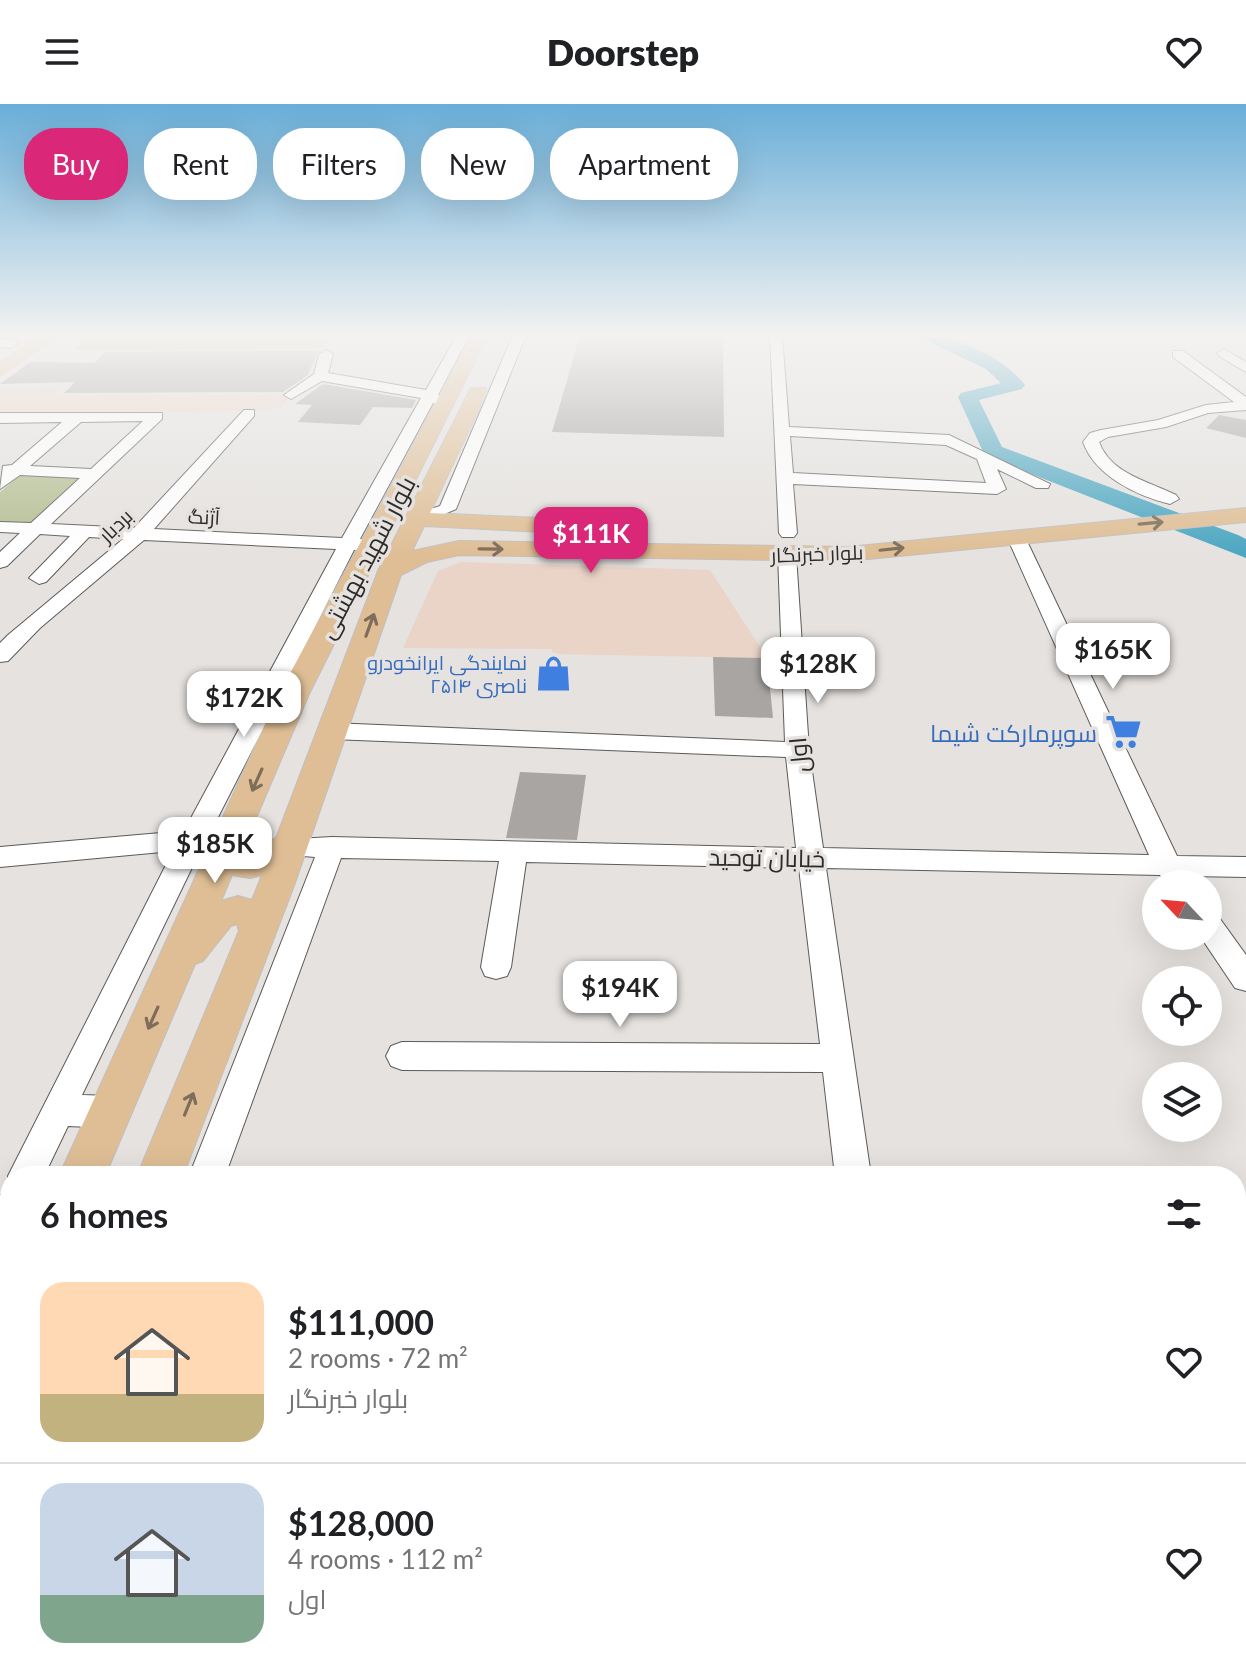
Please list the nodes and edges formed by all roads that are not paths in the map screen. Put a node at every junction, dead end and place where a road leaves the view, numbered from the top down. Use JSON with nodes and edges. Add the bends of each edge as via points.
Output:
{"nodes":[{"id":1,"x":428,"y":408,"type":"edge"},
{"id":2,"x":476,"y":408,"type":"edge"},
{"id":3,"x":482,"y":408,"type":"edge"},
{"id":4,"x":781,"y":408,"type":"edge"},
{"id":5,"x":1211,"y":408,"type":"edge"},
{"id":6,"x":249,"y":413,"type":"dead end"},
{"id":7,"x":78,"y":416,"type":"junction"},
{"id":8,"x":0,"y":418,"type":"edge"},
{"id":9,"x":782,"y":431,"type":"junction"},
{"id":10,"x":462,"y":447,"type":"junction"},
{"id":11,"x":985,"y":460,"type":"junction"},
{"id":12,"x":8,"y":470,"type":"edge"},
{"id":13,"x":94,"y":474,"type":"junction"},
{"id":14,"x":784,"y":478,"type":"junction"},
{"id":15,"x":0,"y":484,"type":"edge"},
{"id":16,"x":1042,"y":484,"type":"dead end"},
{"id":17,"x":1246,"y":492,"type":"edge"},
{"id":18,"x":1216,"y":495,"type":"dead end"},
{"id":19,"x":1178,"y":498,"type":"joint"},
{"id":20,"x":1121,"y":504,"type":"dead end"},
{"id":21,"x":1246,"y":515,"type":"edge"},
{"id":22,"x":418,"y":519,"type":"junction"},
{"id":23,"x":473,"y":522,"type":"junction"},
{"id":24,"x":0,"y":527,"type":"edge"},
{"id":25,"x":35,"y":528,"type":"junction"},
{"id":26,"x":85,"y":531,"type":"junction"},
{"id":27,"x":834,"y":531,"type":"dead end"},
{"id":28,"x":139,"y":534,"type":"junction"},
{"id":29,"x":1016,"y":537,"type":"junction"},
{"id":30,"x":787,"y":544,"type":"junction"},
{"id":31,"x":360,"y":545,"type":"junction"},
{"id":32,"x":459,"y":548,"type":"junction"},
{"id":33,"x":0,"y":562,"type":"edge"},
{"id":34,"x":390,"y":571,"type":"junction"},
{"id":35,"x":39,"y":578,"type":"dead end"},
{"id":36,"x":0,"y":656,"type":"edge"},
{"id":37,"x":331,"y":731,"type":"junction"},
{"id":38,"x":797,"y":750,"type":"junction"},
{"id":39,"x":231,"y":836,"type":"junction"},
{"id":40,"x":191,"y":840,"type":"junction"},
{"id":41,"x":288,"y":847,"type":"junction"},
{"id":42,"x":332,"y":847,"type":"junction"},
{"id":43,"x":514,"y":851,"type":"junction"},
{"id":44,"x":0,"y":857,"type":"edge"},
{"id":45,"x":810,"y":858,"type":"junction"},
{"id":46,"x":1246,"y":867,"type":"edge"},
{"id":47,"x":1172,"y":870,"type":"edge"},
{"id":48,"x":1219,"y":870,"type":"edge"},
{"id":49,"x":1142,"y":874,"type":"edge"},
{"id":50,"x":258,"y":931,"type":"junction"},
{"id":51,"x":1222,"y":944,"type":"edge"},
{"id":52,"x":496,"y":967,"type":"dead end"},
{"id":53,"x":174,"y":972,"type":"junction"},
{"id":54,"x":1246,"y":979,"type":"edge"},
{"id":55,"x":402,"y":1056,"type":"dead end"},
{"id":56,"x":837,"y":1058,"type":"junction"},
{"id":57,"x":57,"y":1110,"type":"junction"},
{"id":58,"x":111,"y":1112,"type":"junction"},
{"id":59,"x":31,"y":1166,"type":"edge"},
{"id":60,"x":87,"y":1166,"type":"edge"},
{"id":61,"x":164,"y":1166,"type":"edge"},
{"id":62,"x":211,"y":1166,"type":"edge"},
{"id":63,"x":852,"y":1166,"type":"edge"}],
"edges":[{"from":1,"to":31,"type":"main road","name":"بلوار شهید بهشتی"},
{"from":2,"to":10,"type":"main road","name":"بلوار شهید بهشتی"},
{"from":3,"to":10,"type":"street"},
{"from":4,"to":9,"type":"street","name":"اول"},
{"from":5,"to":19,"type":"street","via":[[1107,433],[1091,442],[1098,457],[1121,477]]},
{"from":6,"to":28,"type":"street","name":"بردبار"},
{"from":7,"to":8,"type":"street"},
{"from":7,"to":12,"type":"street"},
{"from":7,"to":13,"type":"street","via":[[157,416]]},
{"from":9,"to":11,"type":"street","via":[[949,440]]},
{"from":9,"to":14,"type":"street","name":"اول"},
{"from":10,"to":22,"type":"main road","name":"بلوار شهید بهشتی"},
{"from":11,"to":14,"type":"street","via":[[997,489]]},
{"from":11,"to":16,"type":"street"},
{"from":12,"to":13,"type":"street"},
{"from":12,"to":15,"type":"street"},
{"from":13,"to":25,"type":"street"},
{"from":14,"to":30,"type":"street","name":"اول"},
{"from":17,"to":18,"type":"main road"},
{"from":19,"to":20,"type":"main road"},
{"from":29,"to":21,"type":"main road","name":"بلوار خبرنگار","one_way":true},
{"from":22,"to":23,"type":"main road","name":"بلوار خبرنگار"},
{"from":22,"to":34,"type":"main road","name":"بلوار شهید بهشتی"},
{"from":23,"to":30,"type":"main road","name":"بلوار خبرنگار"},
{"from":23,"to":32,"type":"main road","via":[[438,533],[438,539]]},
{"from":24,"to":25,"type":"street","name":"آژنگ"},
{"from":25,"to":26,"type":"street","name":"آژنگ"},
{"from":25,"to":33,"type":"street"},
{"from":26,"to":28,"type":"street","name":"آژنگ"},
{"from":26,"to":35,"type":"street"},
{"from":27,"to":30,"type":"main road","name":"بلوار خبرنگار"},
{"from":28,"to":31,"type":"street","name":"آژنگ"},
{"from":28,"to":36,"type":"street","name":"بردبار"},
{"from":30,"to":29,"type":"main road","name":"بلوار خبرنگار","one_way":true,"via":[[848,554]]},
{"from":29,"to":47,"type":"street"},
{"from":32,"to":30,"type":"main road","name":"بلوار خبرنگار","one_way":true},
{"from":30,"to":38,"type":"street","name":"اول"},
{"from":31,"to":39,"type":"main road","name":"بلوار شهید بهشتی","one_way":true},
{"from":31,"to":40,"type":"street"},
{"from":32,"to":34,"type":"main road","name":"بلوار خبرنگار","via":[[420,556]]},
{"from":37,"to":34,"type":"main road","name":"بلوار شهید بهشتی","one_way":true},
{"from":37,"to":38,"type":"street"},
{"from":37,"to":41,"type":"main road","name":"بلوار شهید بهشتی"},
{"from":38,"to":45,"type":"street","name":"اول"},
{"from":39,"to":40,"type":"street"},
{"from":39,"to":41,"type":"main road","via":[[231,853],[244,866]]},
{"from":39,"to":53,"type":"main road","name":"بلوار شهید بهشتی"},
{"from":40,"to":44,"type":"street"},
{"from":40,"to":57,"type":"street"},
{"from":41,"to":42,"type":"street","name":"خیابان توحید"},
{"from":41,"to":50,"type":"main road","name":"بلوار شهید بهشتی"},
{"from":42,"to":43,"type":"street","name":"خیابان توحید"},
{"from":42,"to":62,"type":"street"},
{"from":43,"to":45,"type":"street","name":"خیابان توحید"},
{"from":43,"to":52,"type":"street"},
{"from":45,"to":49,"type":"street","name":"خیابان توحید"},
{"from":45,"to":56,"type":"street","name":"اول"},
{"from":46,"to":48,"type":"street","name":"خیابان توحید"},
{"from":50,"to":53,"type":"main road","via":[[248,911],[218,916]]},
{"from":61,"to":50,"type":"main road","name":"بلوار شهید بهشتی","one_way":true},
{"from":51,"to":54,"type":"street"},
{"from":53,"to":58,"type":"main road","name":"بلوار شهید بهشتی","one_way":true},
{"from":55,"to":56,"type":"street"},
{"from":56,"to":63,"type":"street","name":"اول"},
{"from":57,"to":58,"type":"street"},
{"from":57,"to":59,"type":"street"},
{"from":58,"to":60,"type":"main road","name":"بلوار شهید بهشتی"}]}
